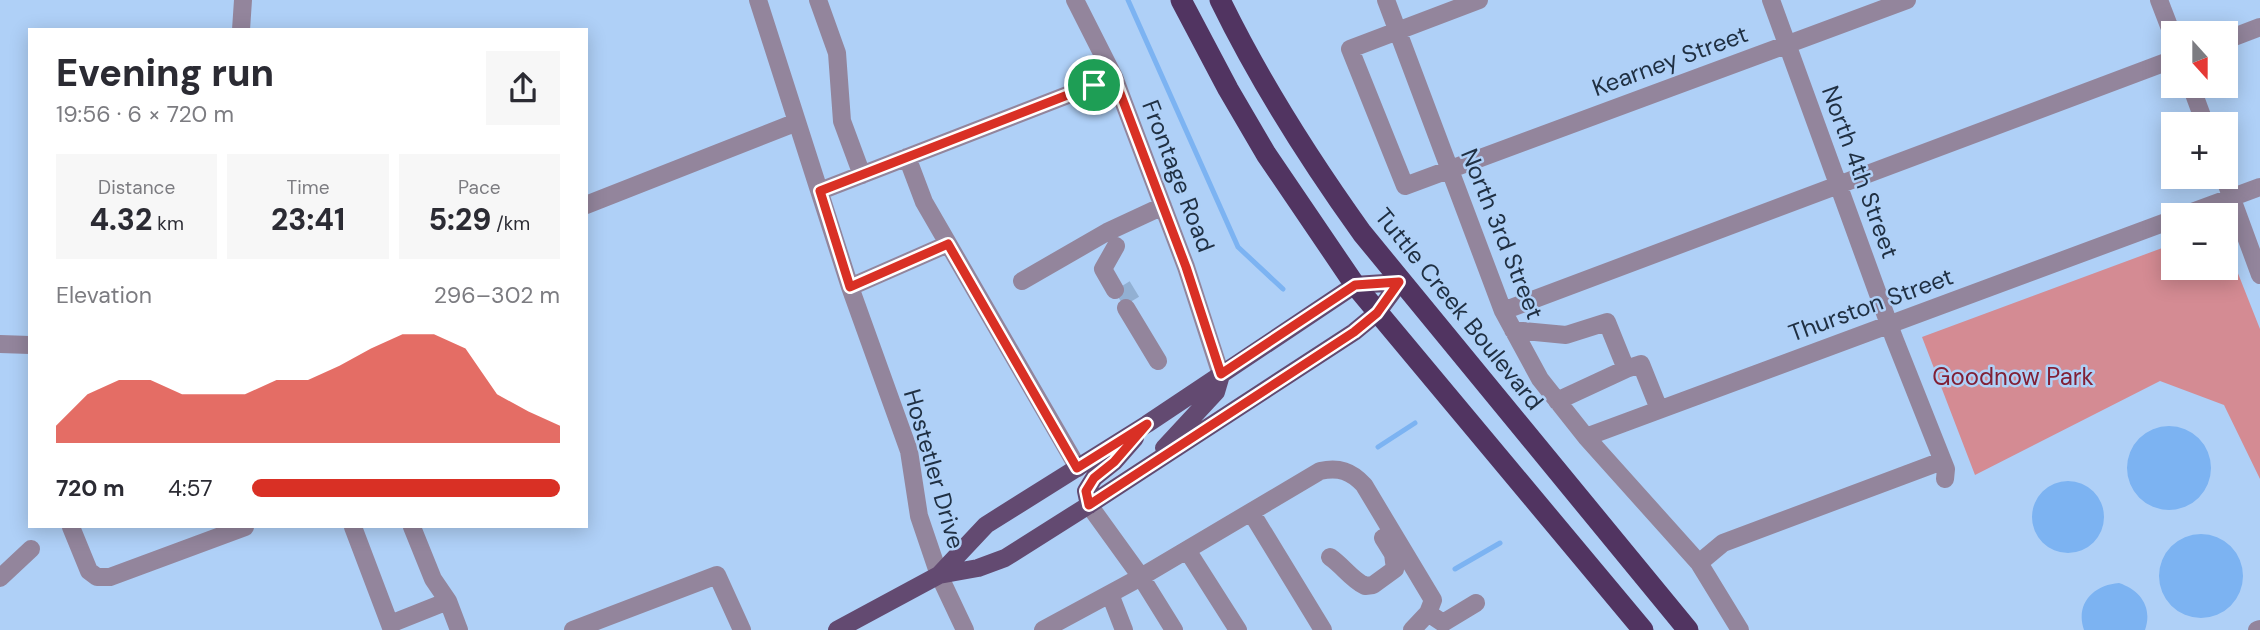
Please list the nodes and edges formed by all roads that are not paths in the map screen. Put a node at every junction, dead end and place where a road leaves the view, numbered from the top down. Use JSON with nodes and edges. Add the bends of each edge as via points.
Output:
{"nodes":[{"id":1,"x":243,"y":0,"type":"edge"},
{"id":2,"x":758,"y":0,"type":"edge"},
{"id":3,"x":818,"y":0,"type":"edge"},
{"id":4,"x":1075,"y":0,"type":"edge"},
{"id":5,"x":1181,"y":0,"type":"edge"},
{"id":6,"x":1220,"y":0,"type":"edge"},
{"id":7,"x":1385,"y":0,"type":"edge"},
{"id":8,"x":1479,"y":0,"type":"edge"},
{"id":9,"x":1771,"y":0,"type":"edge"},
{"id":10,"x":1907,"y":0,"type":"edge"},
{"id":11,"x":2159,"y":0,"type":"edge"},
{"id":12,"x":2167,"y":21,"type":"edge"},
{"id":13,"x":2260,"y":27,"type":"edge"},
{"id":14,"x":241,"y":28,"type":"edge"},
{"id":15,"x":1397,"y":30,"type":"junction"},
{"id":16,"x":2238,"y":35,"type":"edge"},
{"id":17,"x":1787,"y":44,"type":"junction"},
{"id":18,"x":2161,"y":64,"type":"edge"},
{"id":19,"x":1114,"y":77,"type":"junction"},
{"id":20,"x":797,"y":122,"type":"junction"},
{"id":21,"x":907,"y":157,"type":"junction"},
{"id":22,"x":1450,"y":169,"type":"junction"},
{"id":23,"x":862,"y":175,"type":"junction"},
{"id":24,"x":1838,"y":184,"type":"junction"},
{"id":25,"x":2260,"y":187,"type":"edge"},
{"id":26,"x":2229,"y":189,"type":"edge"},
{"id":27,"x":820,"y":191,"type":"junction"},
{"id":28,"x":2232,"y":197,"type":"junction"},
{"id":29,"x":2216,"y":203,"type":"edge"},
{"id":30,"x":588,"y":204,"type":"edge"},
{"id":31,"x":1163,"y":206,"type":"junction"},
{"id":32,"x":2161,"y":224,"type":"edge"},
{"id":33,"x":948,"y":244,"type":"junction"},
{"id":34,"x":1112,"y":254,"type":"dead end"},
{"id":35,"x":2260,"y":275,"type":"edge"},
{"id":36,"x":1022,"y":281,"type":"dead end"},
{"id":37,"x":1399,"y":282,"type":"junction"},
{"id":38,"x":1355,"y":285,"type":"junction"},
{"id":39,"x":850,"y":287,"type":"junction"},
{"id":40,"x":1119,"y":288,"type":"tunnel mouth"},
{"id":41,"x":1130,"y":306,"type":"tunnel mouth"},
{"id":42,"x":1503,"y":311,"type":"junction"},
{"id":43,"x":1377,"y":313,"type":"junction"},
{"id":44,"x":1889,"y":324,"type":"junction"},
{"id":45,"x":1513,"y":330,"type":"junction"},
{"id":46,"x":0,"y":344,"type":"edge"},
{"id":47,"x":28,"y":345,"type":"edge"},
{"id":48,"x":1158,"y":353,"type":"dead end"},
{"id":49,"x":1626,"y":369,"type":"junction"},
{"id":50,"x":1221,"y":374,"type":"junction"},
{"id":51,"x":1558,"y":401,"type":"junction"},
{"id":52,"x":1659,"y":410,"type":"junction"},
{"id":53,"x":1147,"y":424,"type":"junction"},
{"id":54,"x":1586,"y":437,"type":"junction"},
{"id":55,"x":1942,"y":461,"type":"junction"},
{"id":56,"x":1152,"y":463,"type":"junction"},
{"id":57,"x":1077,"y":468,"type":"junction"},
{"id":58,"x":1354,"y":475,"type":"junction"},
{"id":59,"x":1945,"y":479,"type":"dead end"},
{"id":60,"x":1089,"y":505,"type":"junction"},
{"id":61,"x":1251,"y":512,"type":"junction"},
{"id":62,"x":71,"y":528,"type":"edge"},
{"id":63,"x":243,"y":528,"type":"edge"},
{"id":64,"x":353,"y":528,"type":"edge"},
{"id":65,"x":412,"y":528,"type":"edge"},
{"id":66,"x":31,"y":549,"type":"dead end"},
{"id":67,"x":1187,"y":550,"type":"junction"},
{"id":68,"x":1330,"y":557,"type":"dead end"},
{"id":69,"x":1699,"y":563,"type":"junction"},
{"id":70,"x":939,"y":575,"type":"junction"},
{"id":71,"x":0,"y":578,"type":"edge"},
{"id":72,"x":1141,"y":578,"type":"junction"},
{"id":73,"x":1110,"y":594,"type":"junction"},
{"id":74,"x":448,"y":601,"type":"junction"},
{"id":75,"x":1476,"y":603,"type":"dead end"},
{"id":76,"x":1430,"y":606,"type":"junction"},
{"id":77,"x":391,"y":627,"type":"edge"},
{"id":78,"x":459,"y":630,"type":"edge"},
{"id":79,"x":573,"y":630,"type":"edge"},
{"id":80,"x":742,"y":630,"type":"edge"},
{"id":81,"x":837,"y":630,"type":"edge"},
{"id":82,"x":965,"y":630,"type":"edge"},
{"id":83,"x":1043,"y":630,"type":"edge"},
{"id":84,"x":1124,"y":630,"type":"edge"},
{"id":85,"x":1174,"y":630,"type":"edge"},
{"id":86,"x":1238,"y":630,"type":"edge"},
{"id":87,"x":1323,"y":630,"type":"edge"},
{"id":88,"x":1412,"y":630,"type":"edge"},
{"id":89,"x":1643,"y":630,"type":"edge"},
{"id":90,"x":1688,"y":630,"type":"edge"},
{"id":91,"x":1740,"y":630,"type":"edge"}],
"edges":[{"from":1,"to":14,"type":"street"},
{"from":2,"to":20,"type":"street","name":"Hostetler Drive"},
{"from":3,"to":23,"type":"street","via":[[837,53],[842,121]]},
{"from":4,"to":19,"type":"street","name":"Frontage Road"},
{"from":5,"to":38,"type":"highway","via":[[1266,154]]},
{"from":6,"to":37,"type":"highway","name":"Tuttle Creek Boulevard","via":[[1266,86],[1329,187]]},
{"from":7,"to":15,"type":"street","name":"North 3rd Street"},
{"from":8,"to":15,"type":"street"},
{"from":9,"to":17,"type":"street","name":"North 4th Street"},
{"from":10,"to":17,"type":"street","name":"Kearney Street"},
{"from":11,"to":12,"type":"street"},
{"from":13,"to":16,"type":"street"},
{"from":15,"to":22,"type":"street","name":"North 3rd Street"},
{"from":15,"to":22,"type":"street","name":"Kearney Street","via":[[1349,49],[1405,186]]},
{"from":17,"to":22,"type":"street","name":"Kearney Street"},
{"from":17,"to":24,"type":"street","name":"North 4th Street"},
{"from":18,"to":24,"type":"street"},
{"from":19,"to":21,"type":"street"},
{"from":19,"to":31,"type":"street","name":"Frontage Road"},
{"from":20,"to":27,"type":"street","name":"Hostetler Drive"},
{"from":20,"to":30,"type":"street"},
{"from":21,"to":23,"type":"street"},
{"from":21,"to":33,"type":"street","via":[[924,202]]},
{"from":22,"to":42,"type":"street","name":"North 3rd Street"},
{"from":23,"to":27,"type":"street"},
{"from":24,"to":42,"type":"street"},
{"from":24,"to":44,"type":"street","name":"North 4th Street"},
{"from":25,"to":28,"type":"street"},
{"from":26,"to":28,"type":"street"},
{"from":27,"to":39,"type":"street","name":"Hostetler Drive"},
{"from":28,"to":29,"type":"street"},
{"from":28,"to":35,"type":"street"},
{"from":31,"to":36,"type":"street"},
{"from":31,"to":50,"type":"street","name":"Frontage Road"},
{"from":32,"to":44,"type":"street","name":"Thurston Street"},
{"from":33,"to":39,"type":"street"},
{"from":33,"to":57,"type":"street"},
{"from":34,"to":40,"type":"street","via":[[1103,269]]},
{"from":37,"to":38,"type":"main road"},
{"from":37,"to":43,"type":"main road"},
{"from":37,"to":90,"type":"highway","name":"Tuttle Creek Boulevard"},
{"from":38,"to":43,"type":"highway"},
{"from":38,"to":50,"type":"main road"},
{"from":39,"to":70,"type":"street","name":"Hostetler Drive","via":[[909,452],[919,516]]},
{"from":41,"to":48,"type":"street"},
{"from":42,"to":45,"type":"street","name":"North 3rd Street"},
{"from":43,"to":56,"type":"main road"},
{"from":43,"to":89,"type":"highway"},
{"from":44,"to":52,"type":"street","name":"Thurston Street"},
{"from":44,"to":55,"type":"street","name":"North 4th Street"},
{"from":45,"to":49,"type":"street","via":[[1566,335],[1606,322]]},
{"from":45,"to":51,"type":"street","name":"North 3rd Street"},
{"from":46,"to":47,"type":"street"},
{"from":49,"to":51,"type":"street"},
{"from":49,"to":52,"type":"street","via":[[1642,364]]},
{"from":50,"to":53,"type":"main road"},
{"from":50,"to":56,"type":"main road","via":[[1216,392]]},
{"from":51,"to":54,"type":"street","name":"North 3rd Street"},
{"from":52,"to":54,"type":"street","name":"Thurston Street"},
{"from":53,"to":57,"type":"main road"},
{"from":53,"to":60,"type":"main road","via":[[1094,478],[1086,491]]},
{"from":54,"to":69,"type":"street","name":"North 3rd Street"},
{"from":55,"to":59,"type":"street","name":"North 4th Street"},
{"from":55,"to":69,"type":"street","via":[[1723,543]]},
{"from":56,"to":60,"type":"main road"},
{"from":57,"to":70,"type":"main road","via":[[986,525]]},
{"from":58,"to":61,"type":"street","via":[[1336,468],[1320,471]]},
{"from":58,"to":68,"type":"street","via":[[1364,508],[1393,554],[1395,569],[1365,586]]},
{"from":58,"to":76,"type":"street","via":[[1417,573]]},
{"from":60,"to":70,"type":"main road","via":[[1004,558]]},
{"from":60,"to":72,"type":"street"},
{"from":61,"to":67,"type":"street"},
{"from":61,"to":87,"type":"street"},
{"from":62,"to":63,"type":"street","via":[[89,570],[97,577],[110,577]]},
{"from":64,"to":77,"type":"street"},
{"from":65,"to":74,"type":"street","via":[[433,579]]},
{"from":66,"to":71,"type":"street"},
{"from":67,"to":72,"type":"street"},
{"from":67,"to":86,"type":"street"},
{"from":69,"to":91,"type":"street","name":"North 3rd Street"},
{"from":70,"to":81,"type":"main road"},
{"from":70,"to":82,"type":"street","name":"Hostetler Drive"},
{"from":72,"to":73,"type":"street"},
{"from":72,"to":85,"type":"street"},
{"from":73,"to":83,"type":"street"},
{"from":73,"to":84,"type":"street"},
{"from":74,"to":77,"type":"street"},
{"from":74,"to":78,"type":"street"},
{"from":75,"to":76,"type":"street","via":[[1443,622]]},
{"from":76,"to":88,"type":"street"},
{"from":79,"to":80,"type":"street","via":[[717,575]]}]}
